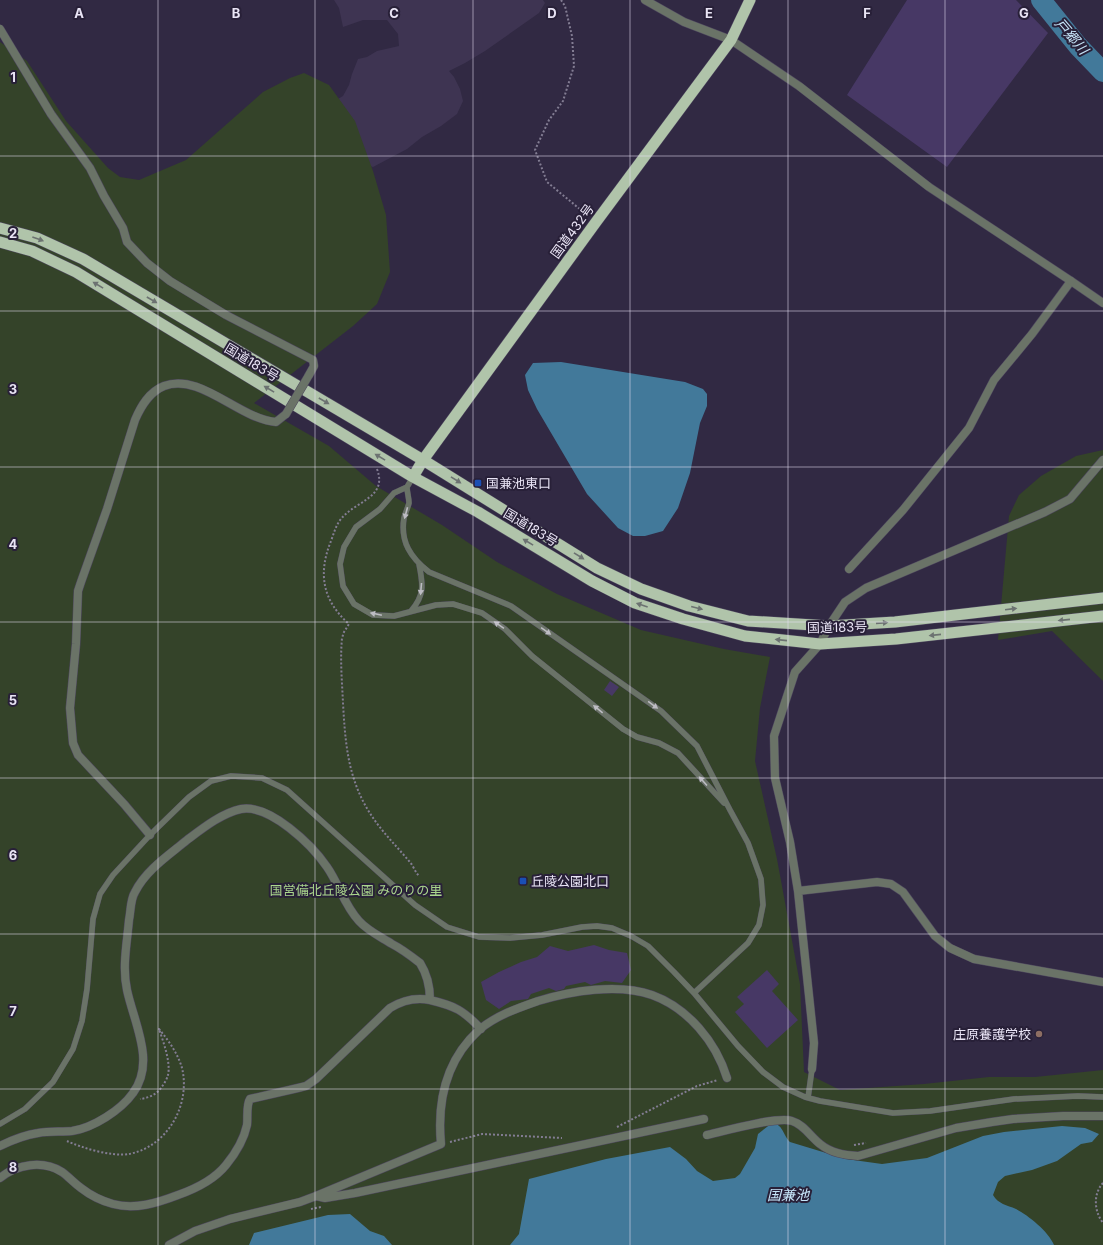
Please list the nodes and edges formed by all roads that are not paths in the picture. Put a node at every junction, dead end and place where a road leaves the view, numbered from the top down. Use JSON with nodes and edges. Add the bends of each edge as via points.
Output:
{"nodes":[{"id":1,"x":645,"y":0,"type":"edge"},
{"id":2,"x":750,"y":0,"type":"edge"},
{"id":3,"x":0,"y":29,"type":"edge"},
{"id":4,"x":731,"y":40,"type":"junction"},
{"id":5,"x":0,"y":228,"type":"edge"},
{"id":6,"x":0,"y":242,"type":"edge"},
{"id":7,"x":1071,"y":281,"type":"junction"},
{"id":8,"x":1103,"y":303,"type":"edge"},
{"id":9,"x":423,"y":460,"type":"junction"},
{"id":10,"x":1103,"y":460,"type":"edge"},
{"id":11,"x":413,"y":477,"type":"junction"},
{"id":12,"x":407,"y":487,"type":"junction"},
{"id":13,"x":418,"y":564,"type":"junction"},
{"id":14,"x":849,"y":569,"type":"dead end"},
{"id":15,"x":1103,"y":598,"type":"edge"},
{"id":16,"x":411,"y":611,"type":"junction"},
{"id":17,"x":1103,"y":616,"type":"edge"},
{"id":18,"x":829,"y":626,"type":"junction"},
{"id":19,"x":820,"y":644,"type":"junction"},
{"id":20,"x":730,"y":810,"type":"junction"},
{"id":21,"x":150,"y":835,"type":"junction"},
{"id":22,"x":798,"y":891,"type":"junction"},
{"id":23,"x":1103,"y":982,"type":"edge"},
{"id":24,"x":694,"y":993,"type":"junction"},
{"id":25,"x":430,"y":1000,"type":"junction"},
{"id":26,"x":481,"y":1028,"type":"junction"},
{"id":27,"x":812,"y":1069,"type":"joint"},
{"id":28,"x":727,"y":1078,"type":"road end"},
{"id":29,"x":1103,"y":1097,"type":"edge"},
{"id":30,"x":808,"y":1098,"type":"junction"},
{"id":31,"x":1103,"y":1116,"type":"edge"},
{"id":32,"x":704,"y":1119,"type":"dead end"},
{"id":33,"x":0,"y":1124,"type":"edge"},
{"id":34,"x":707,"y":1135,"type":"dead end"},
{"id":35,"x":0,"y":1146,"type":"edge"},
{"id":36,"x":0,"y":1178,"type":"edge"},
{"id":37,"x":316,"y":1196,"type":"junction"},
{"id":38,"x":169,"y":1245,"type":"edge"}],
"edges":[{"from":1,"to":4,"type":"street","via":[[684,22]]},
{"from":2,"to":4,"type":"highway","name":"国道432号"},
{"from":3,"to":21,"type":"street","bridge":true,"via":[[51,114],[90,168],[123,228],[127,242],[170,282],[312,360],[314,366],[286,414],[276,422],[247,413],[199,388],[178,383],[169,384],[153,393],[145,400],[135,420],[78,591],[70,708],[73,743],[78,755]]},
{"from":4,"to":7,"type":"street","via":[[799,86],[930,187]]},
{"from":4,"to":9,"type":"highway","name":"国道432号"},
{"from":5,"to":9,"type":"highway","name":"国道183号","one_way":true,"via":[[37,238],[83,259]]},
{"from":11,"to":6,"type":"highway","name":"国道183号","one_way":true,"via":[[76,272],[32,251]]},
{"from":7,"to":8,"type":"street"},
{"from":7,"to":14,"type":"street","via":[[994,380],[969,428],[903,510]]},
{"from":9,"to":11,"type":"highway","name":"国道432号"},
{"from":9,"to":18,"type":"highway","name":"国道183号","one_way":true,"via":[[597,568],[641,589],[689,606],[748,620]]},
{"from":10,"to":18,"type":"street","via":[[1070,499],[866,588],[845,602]]},
{"from":11,"to":12,"type":"lane"},
{"from":19,"to":11,"type":"highway","name":"国道183号","one_way":true,"via":[[745,636],[635,603],[592,581],[478,512]]},
{"from":12,"to":13,"type":"lane","one_way":true,"via":[[409,502],[403,526],[406,546]]},
{"from":16,"to":12,"type":"lane","one_way":true,"via":[[394,616],[373,615],[354,604],[342,586],[340,564],[344,547],[356,527],[380,510],[394,493]]},
{"from":13,"to":16,"type":"lane","one_way":true,"via":[[422,594]]},
{"from":13,"to":20,"type":"lane","one_way":true,"via":[[429,572],[511,606],[661,711],[698,746]]},
{"from":18,"to":15,"type":"highway","name":"国道183号","one_way":true,"via":[[895,622]]},
{"from":20,"to":16,"type":"lane","one_way":true,"via":[[678,753],[623,729],[532,656],[505,629],[482,613],[453,604]]},
{"from":17,"to":19,"type":"highway","name":"国道183号","one_way":true,"via":[[896,639]]},
{"from":18,"to":19,"type":"street"},
{"from":19,"to":22,"type":"street","via":[[795,672],[774,736],[775,778]]},
{"from":20,"to":24,"type":"lane","via":[[748,843],[761,878],[763,905],[759,925],[748,943]]},
{"from":21,"to":24,"type":"lane","via":[[189,797],[212,781],[231,776],[262,778],[287,790],[416,905],[447,927],[479,937],[510,938],[582,927],[612,928],[648,946]]},
{"from":21,"to":33,"type":"lane","via":[[113,875],[100,894],[93,919],[82,1021],[73,1049],[53,1082],[25,1109]]},
{"from":22,"to":23,"type":"street","via":[[877,882],[891,884],[903,892],[935,936],[950,948],[974,959]]},
{"from":22,"to":27,"type":"street","via":[[814,1043]]},
{"from":24,"to":30,"type":"lane","via":[[763,1072],[783,1087]]},
{"from":25,"to":26,"type":"street","via":[[462,1010]]},
{"from":25,"to":35,"type":"street","via":[[430,990],[420,962],[360,922],[349,908],[328,868],[313,850],[289,828],[266,813],[253,809],[232,811],[204,828],[158,864],[140,883],[132,898],[125,971],[127,990],[142,1041],[143,1064],[142,1079],[130,1097],[116,1109],[84,1128],[38,1133]]},
{"from":25,"to":36,"type":"street","via":[[409,999],[390,1008],[323,1074],[306,1086],[250,1099],[244,1135],[234,1154],[220,1171],[189,1191],[143,1206],[123,1206],[99,1199],[62,1172],[32,1164],[12,1170]]},
{"from":26,"to":28,"type":"street","via":[[502,1015],[550,998],[581,991],[638,992],[661,999],[678,1009],[696,1025],[716,1053]]},
{"from":26,"to":37,"type":"street","via":[[462,1051],[447,1078],[441,1096],[441,1144]]},
{"from":27,"to":30,"type":"lane"},
{"from":29,"to":30,"type":"lane","via":[[1014,1099],[930,1111],[893,1113]]},
{"from":31,"to":34,"type":"street","via":[[1013,1119],[963,1127],[858,1156],[832,1151],[822,1146],[791,1120],[775,1120]]},
{"from":32,"to":37,"type":"street","via":[[348,1194],[326,1198]]},
{"from":37,"to":38,"type":"street","via":[[195,1231]]}]}
